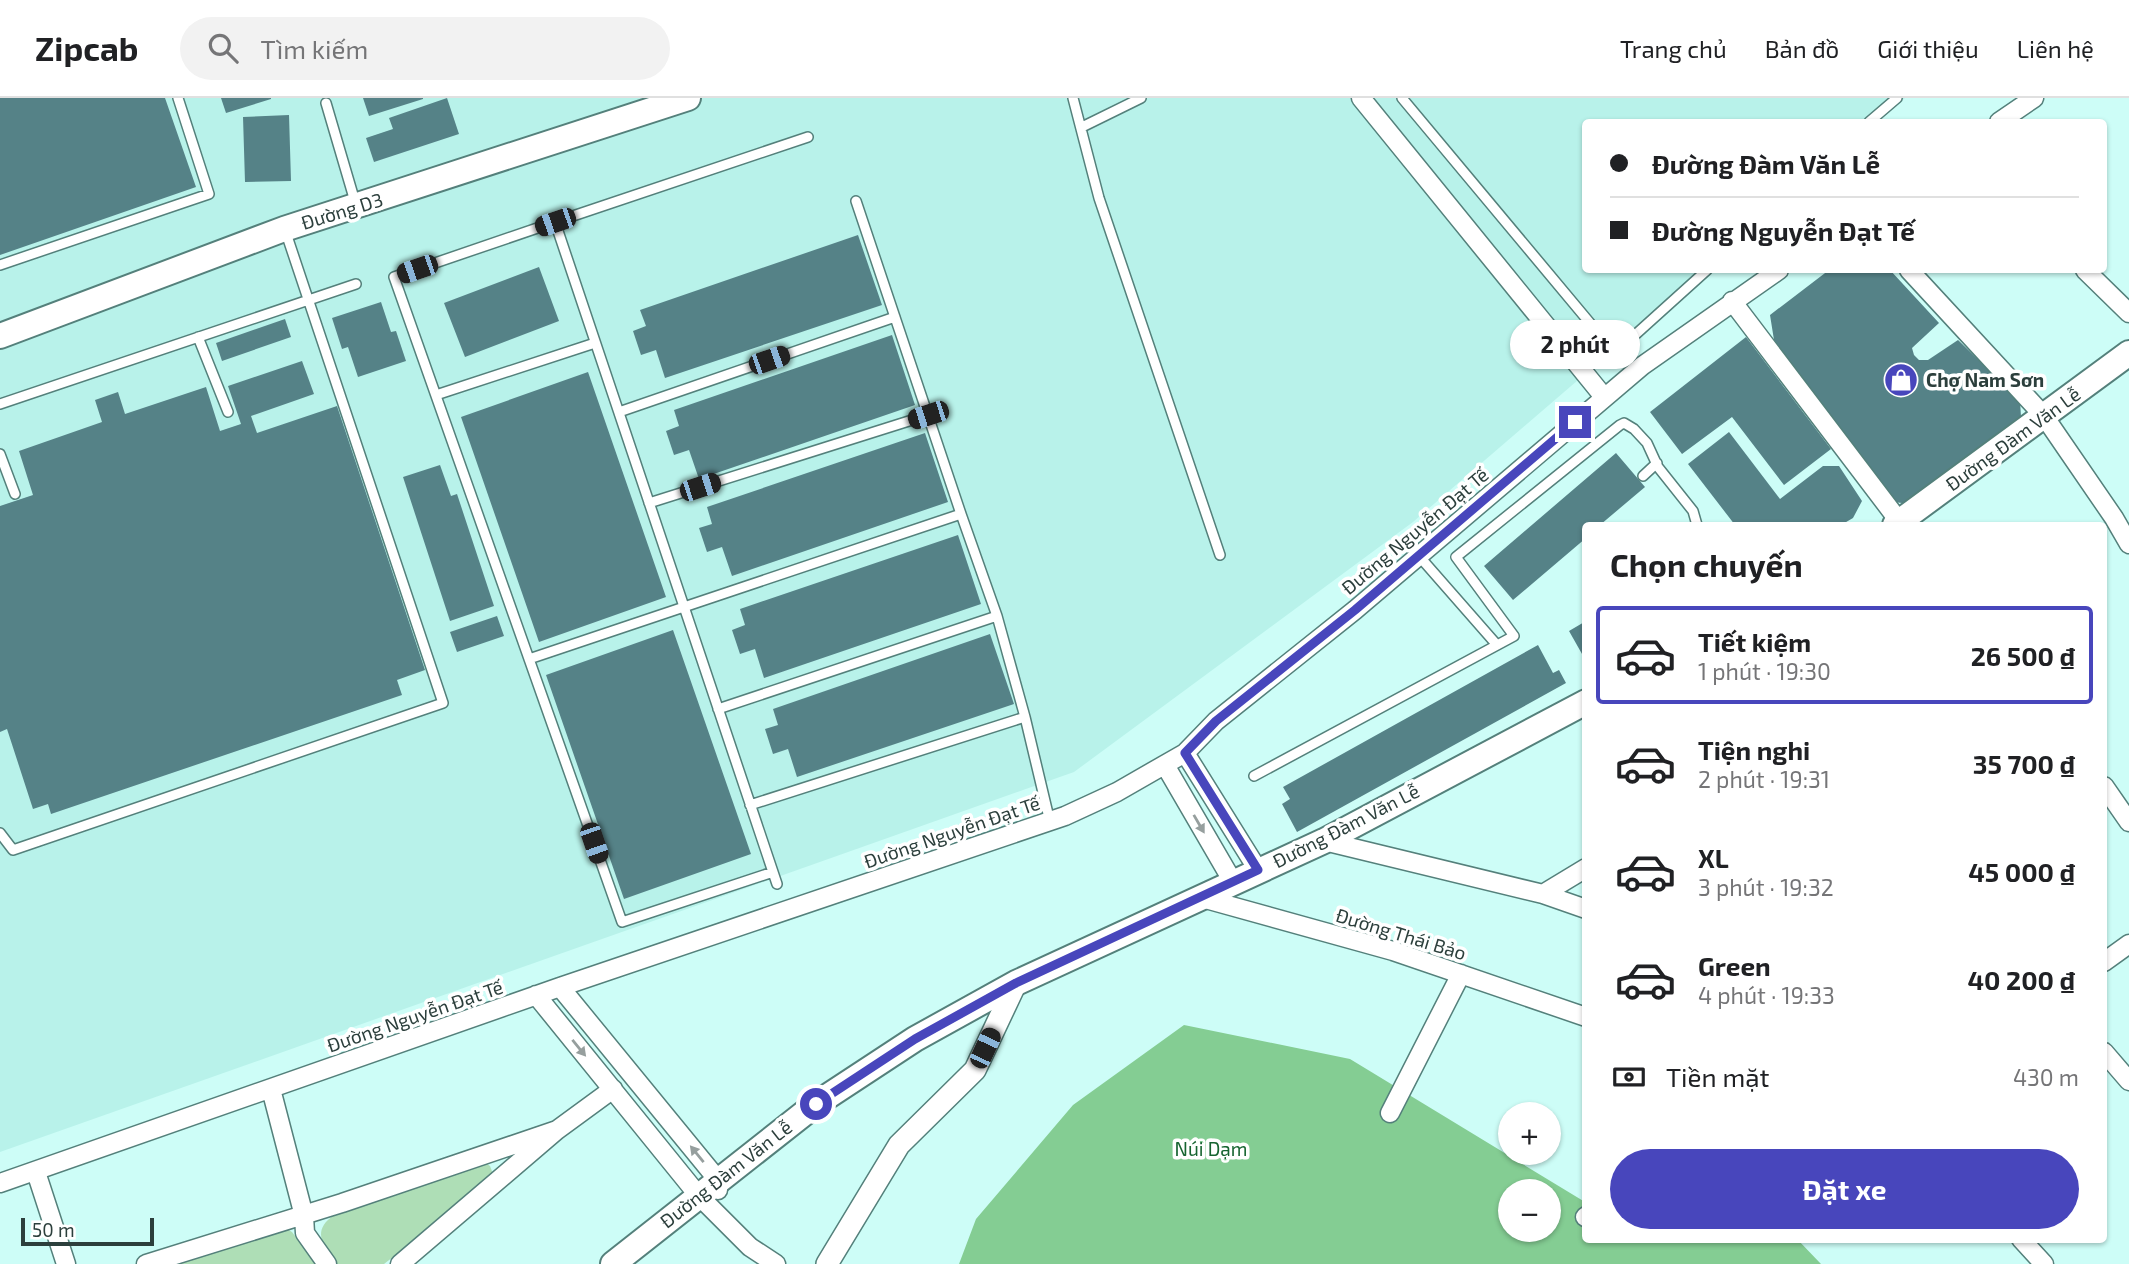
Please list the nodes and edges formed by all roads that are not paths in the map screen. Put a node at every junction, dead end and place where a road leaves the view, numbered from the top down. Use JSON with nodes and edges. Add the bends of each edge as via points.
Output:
{"nodes":[{"id":1,"x":178,"y":98,"type":"edge"},
{"id":2,"x":688,"y":98,"type":"edge"},
{"id":3,"x":1073,"y":98,"type":"edge"},
{"id":4,"x":1141,"y":98,"type":"edge"},
{"id":5,"x":1361,"y":98,"type":"edge"},
{"id":6,"x":1402,"y":98,"type":"edge"},
{"id":7,"x":1896,"y":98,"type":"edge"},
{"id":8,"x":2034,"y":98,"type":"edge"},
{"id":9,"x":326,"y":103,"type":"dead end"},
{"id":10,"x":1873,"y":119,"type":"edge"},
{"id":11,"x":2003,"y":119,"type":"edge"},
{"id":12,"x":1082,"y":127,"type":"junction"},
{"id":13,"x":808,"y":137,"type":"dead end"},
{"id":14,"x":856,"y":201,"type":"dead end"},
{"id":15,"x":357,"y":207,"type":"junction"},
{"id":16,"x":555,"y":222,"type":"junction"},
{"id":17,"x":284,"y":229,"type":"junction"},
{"id":18,"x":0,"y":265,"type":"edge"},
{"id":19,"x":1704,"y":273,"type":"edge"},
{"id":20,"x":1774,"y":273,"type":"edge"},
{"id":21,"x":1912,"y":273,"type":"edge"},
{"id":22,"x":2088,"y":273,"type":"edge"},
{"id":23,"x":356,"y":284,"type":"dead end"},
{"id":24,"x":309,"y":299,"type":"junction"},
{"id":25,"x":1732,"y":301,"type":"junction"},
{"id":26,"x":2129,"y":313,"type":"edge"},
{"id":27,"x":895,"y":317,"type":"junction"},
{"id":28,"x":0,"y":336,"type":"edge"},
{"id":29,"x":198,"y":337,"type":"junction"},
{"id":30,"x":596,"y":343,"type":"junction"},
{"id":31,"x":2129,"y":352,"type":"edge"},
{"id":32,"x":436,"y":395,"type":"junction"},
{"id":33,"x":1605,"y":397,"type":"junction"},
{"id":34,"x":0,"y":404,"type":"edge"},
{"id":35,"x":228,"y":412,"type":"dead end"},
{"id":36,"x":619,"y":412,"type":"junction"},
{"id":37,"x":928,"y":415,"type":"junction"},
{"id":38,"x":2044,"y":416,"type":"junction"},
{"id":39,"x":0,"y":454,"type":"edge"},
{"id":40,"x":1657,"y":463,"type":"junction"},
{"id":41,"x":1643,"y":476,"type":"dead end"},
{"id":42,"x":15,"y":494,"type":"dead end"},
{"id":43,"x":649,"y":503,"type":"junction"},
{"id":44,"x":961,"y":514,"type":"junction"},
{"id":45,"x":1695,"y":522,"type":"edge"},
{"id":46,"x":1898,"y":522,"type":"edge"},
{"id":47,"x":1902,"y":522,"type":"edge"},
{"id":48,"x":2129,"y":544,"type":"edge"},
{"id":49,"x":1220,"y":555,"type":"dead end"},
{"id":50,"x":1419,"y":556,"type":"junction"},
{"id":51,"x":684,"y":607,"type":"junction"},
{"id":52,"x":997,"y":616,"type":"junction"},
{"id":53,"x":1497,"y":645,"type":"junction"},
{"id":54,"x":529,"y":659,"type":"junction"},
{"id":55,"x":1582,"y":704,"type":"edge"},
{"id":56,"x":718,"y":709,"type":"junction"},
{"id":57,"x":1026,"y":717,"type":"junction"},
{"id":58,"x":1185,"y":753,"type":"junction"},
{"id":59,"x":1165,"y":765,"type":"junction"},
{"id":60,"x":1254,"y":776,"type":"dead end"},
{"id":61,"x":2107,"y":790,"type":"edge"},
{"id":62,"x":750,"y":805,"type":"junction"},
{"id":63,"x":1050,"y":822,"type":"junction"},
{"id":64,"x":2129,"y":822,"type":"edge"},
{"id":65,"x":0,"y":833,"type":"edge"},
{"id":66,"x":1324,"y":841,"type":"junction"},
{"id":67,"x":1258,"y":870,"type":"junction"},
{"id":68,"x":1582,"y":870,"type":"edge"},
{"id":69,"x":773,"y":873,"type":"junction"},
{"id":70,"x":1233,"y":882,"type":"junction"},
{"id":71,"x":777,"y":884,"type":"dead end"},
{"id":72,"x":1543,"y":894,"type":"junction"},
{"id":73,"x":1202,"y":898,"type":"junction"},
{"id":74,"x":1582,"y":908,"type":"edge"},
{"id":75,"x":2129,"y":944,"type":"edge"},
{"id":76,"x":2107,"y":960,"type":"edge"},
{"id":77,"x":1461,"y":974,"type":"junction"},
{"id":78,"x":1016,"y":983,"type":"junction"},
{"id":79,"x":560,"y":987,"type":"junction"},
{"id":80,"x":536,"y":995,"type":"junction"},
{"id":81,"x":1582,"y":1016,"type":"edge"},
{"id":82,"x":2107,"y":1055,"type":"edge"},
{"id":83,"x":2129,"y":1080,"type":"edge"},
{"id":84,"x":271,"y":1089,"type":"junction"},
{"id":85,"x":613,"y":1089,"type":"junction"},
{"id":86,"x":1390,"y":1113,"type":"dead end"},
{"id":87,"x":557,"y":1130,"type":"junction"},
{"id":88,"x":36,"y":1172,"type":"junction"},
{"id":89,"x":718,"y":1180,"type":"junction"},
{"id":90,"x":0,"y":1183,"type":"edge"},
{"id":91,"x":698,"y":1195,"type":"junction"},
{"id":92,"x":717,"y":1214,"type":"junction"},
{"id":93,"x":304,"y":1216,"type":"junction"},
{"id":94,"x":2025,"y":1243,"type":"edge"},
{"id":95,"x":66,"y":1264,"type":"edge"},
{"id":96,"x":146,"y":1264,"type":"edge"},
{"id":97,"x":327,"y":1264,"type":"edge"},
{"id":98,"x":400,"y":1264,"type":"edge"},
{"id":99,"x":613,"y":1264,"type":"edge"},
{"id":100,"x":776,"y":1264,"type":"edge"},
{"id":101,"x":827,"y":1264,"type":"edge"},
{"id":102,"x":2044,"y":1264,"type":"edge"}],
"edges":[{"from":1,"to":18,"type":"lane","via":[[209,194]]},
{"from":2,"to":15,"type":"main road","name":"Đường D3"},
{"from":3,"to":12,"type":"lane"},
{"from":4,"to":12,"type":"lane"},
{"from":5,"to":33,"type":"street"},
{"from":6,"to":19,"type":"lane","via":[[1615,353]]},
{"from":7,"to":10,"type":"lane"},
{"from":8,"to":11,"type":"street"},
{"from":9,"to":15,"type":"lane"},
{"from":12,"to":49,"type":"lane","via":[[1099,198]]},
{"from":13,"to":16,"type":"lane"},
{"from":14,"to":27,"type":"lane"},
{"from":15,"to":17,"type":"main road","name":"Đường D3"},
{"from":16,"to":30,"type":"lane"},
{"from":16,"to":32,"type":"lane","via":[[394,277]]},
{"from":17,"to":24,"type":"lane"},
{"from":17,"to":28,"type":"main road","name":"Đường D3"},
{"from":20,"to":25,"type":"street","name":"Đường Nguyễn Đạt Tế"},
{"from":21,"to":38,"type":"street"},
{"from":22,"to":26,"type":"street"},
{"from":23,"to":24,"type":"lane"},
{"from":24,"to":29,"type":"lane"},
{"from":24,"to":65,"type":"lane","via":[[443,702],[13,850]]},
{"from":25,"to":33,"type":"street","name":"Đường Nguyễn Đạt Tế"},
{"from":25,"to":46,"type":"street"},
{"from":27,"to":36,"type":"lane"},
{"from":27,"to":37,"type":"lane"},
{"from":29,"to":34,"type":"lane"},
{"from":29,"to":35,"type":"lane"},
{"from":30,"to":32,"type":"lane"},
{"from":30,"to":36,"type":"lane"},
{"from":31,"to":38,"type":"main road","name":"Đường Đàm Văn Lễ"},
{"from":32,"to":54,"type":"lane"},
{"from":33,"to":50,"type":"street","name":"Đường Nguyễn Đạt Tế"},
{"from":36,"to":43,"type":"lane"},
{"from":37,"to":43,"type":"lane"},
{"from":37,"to":44,"type":"lane"},
{"from":38,"to":47,"type":"main road","name":"Đường Đàm Văn Lễ"},
{"from":38,"to":48,"type":"street"},
{"from":39,"to":42,"type":"lane"},
{"from":40,"to":41,"type":"lane"},
{"from":40,"to":45,"type":"lane","via":[[1693,511]]},
{"from":40,"to":53,"type":"lane","via":[[1647,443],[1624,423],[1456,557],[1514,636]]},
{"from":43,"to":51,"type":"lane"},
{"from":44,"to":51,"type":"lane"},
{"from":44,"to":52,"type":"lane"},
{"from":50,"to":53,"type":"lane"},
{"from":50,"to":58,"type":"street","name":"Đường Nguyễn Đạt Tế","via":[[1216,721]]},
{"from":51,"to":54,"type":"lane"},
{"from":51,"to":56,"type":"lane"},
{"from":52,"to":56,"type":"lane"},
{"from":52,"to":57,"type":"lane"},
{"from":53,"to":60,"type":"lane"},
{"from":54,"to":69,"type":"lane","via":[[622,922]]},
{"from":55,"to":66,"type":"main road","name":"Đường Đàm Văn Lễ"},
{"from":56,"to":62,"type":"lane"},
{"from":57,"to":62,"type":"lane"},
{"from":57,"to":63,"type":"lane"},
{"from":58,"to":59,"type":"street","name":"Đường Nguyễn Đạt Tế"},
{"from":58,"to":67,"type":"street"},
{"from":59,"to":63,"type":"street","name":"Đường Nguyễn Đạt Tế"},
{"from":59,"to":70,"type":"street","one_way":true},
{"from":61,"to":64,"type":"street"},
{"from":62,"to":69,"type":"lane"},
{"from":63,"to":79,"type":"street","name":"Đường Nguyễn Đạt Tế"},
{"from":66,"to":67,"type":"main road","name":"Đường Đàm Văn Lễ"},
{"from":66,"to":72,"type":"street"},
{"from":67,"to":70,"type":"main road","name":"Đường Đàm Văn Lễ"},
{"from":68,"to":72,"type":"street"},
{"from":69,"to":71,"type":"lane"},
{"from":70,"to":73,"type":"main road","name":"Đường Đàm Văn Lễ"},
{"from":72,"to":74,"type":"street"},
{"from":73,"to":77,"type":"street","name":"Đường Thái Bảo"},
{"from":73,"to":78,"type":"main road","name":"Đường Đàm Văn Lễ"},
{"from":75,"to":76,"type":"street"},
{"from":77,"to":81,"type":"street","name":"Đường Thái Bảo"},
{"from":77,"to":86,"type":"street"},
{"from":78,"to":89,"type":"main road","name":"Đường Đàm Văn Lễ","via":[[915,1039],[826,1097]]},
{"from":78,"to":101,"type":"street","via":[[975,1070],[899,1145]]},
{"from":79,"to":80,"type":"street","name":"Đường Nguyễn Đạt Tế"},
{"from":89,"to":79,"type":"street","one_way":true},
{"from":80,"to":84,"type":"street","name":"Đường Nguyễn Đạt Tế"},
{"from":80,"to":85,"type":"street","one_way":true},
{"from":82,"to":83,"type":"street"},
{"from":84,"to":88,"type":"street","name":"Đường Nguyễn Đạt Tế"},
{"from":84,"to":93,"type":"street"},
{"from":85,"to":87,"type":"street"},
{"from":85,"to":91,"type":"street"},
{"from":87,"to":93,"type":"street"},
{"from":87,"to":98,"type":"street"},
{"from":88,"to":90,"type":"street","name":"Đường Nguyễn Đạt Tế"},
{"from":88,"to":95,"type":"street"},
{"from":89,"to":91,"type":"main road","name":"Đường Đàm Văn Lễ"},
{"from":89,"to":92,"type":"street"},
{"from":91,"to":92,"type":"street"},
{"from":91,"to":99,"type":"main road","name":"Đường Đàm Văn Lễ"},
{"from":92,"to":100,"type":"street","via":[[750,1247]]},
{"from":93,"to":96,"type":"street"},
{"from":93,"to":97,"type":"street","via":[[304,1233]]},
{"from":94,"to":102,"type":"street"}]}
